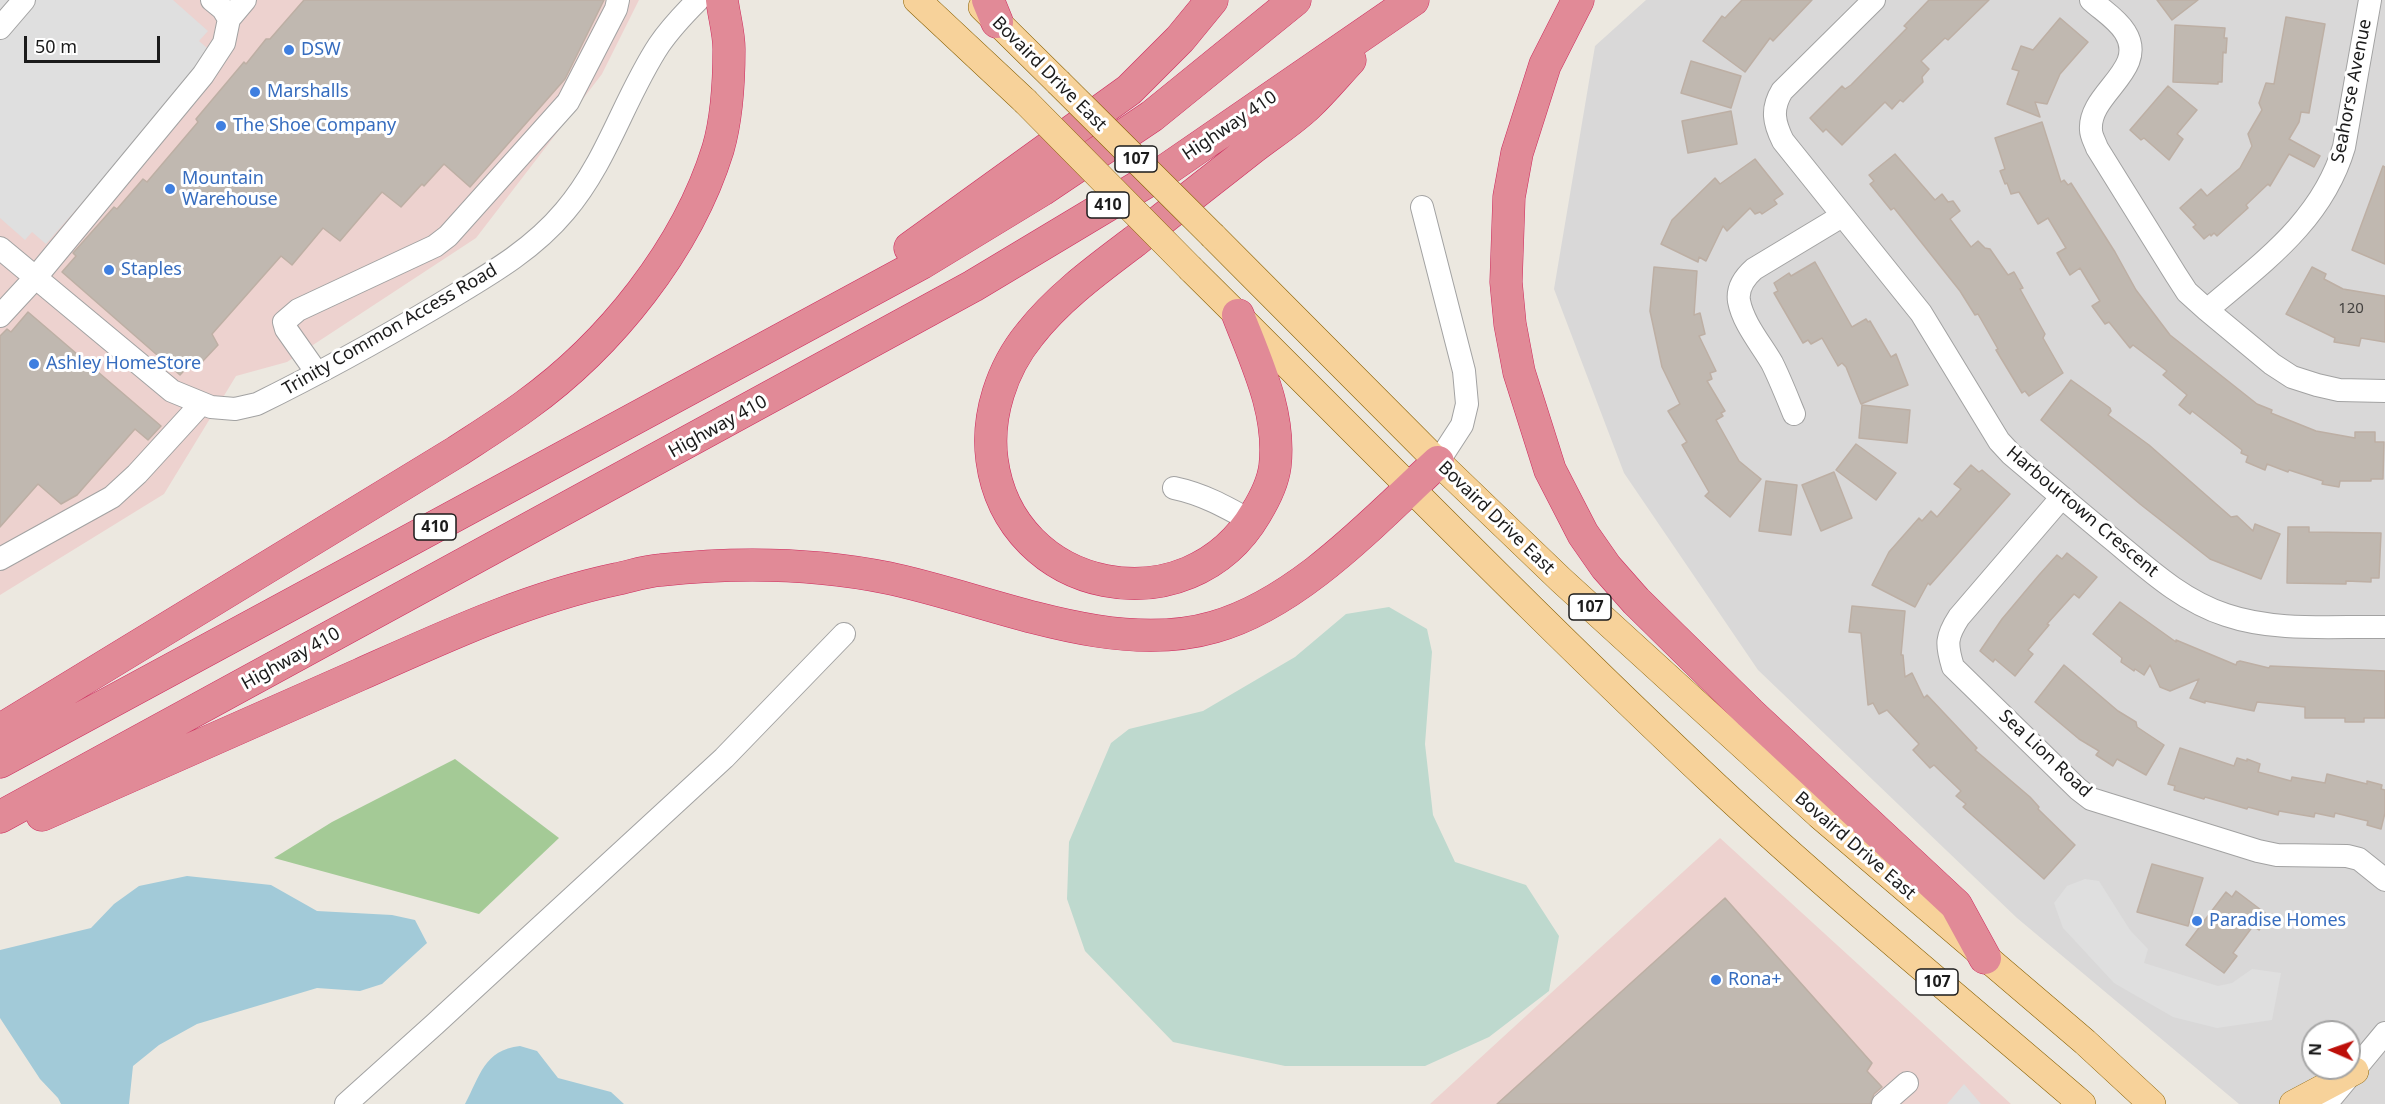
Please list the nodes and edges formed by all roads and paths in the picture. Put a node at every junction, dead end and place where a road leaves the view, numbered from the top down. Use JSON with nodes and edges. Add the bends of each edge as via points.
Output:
{"nodes":[{"id":1,"x":24,"y":0,"type":"edge"},
{"id":2,"x":212,"y":0,"type":"edge"},
{"id":3,"x":245,"y":0,"type":"edge"},
{"id":4,"x":618,"y":0,"type":"edge"},
{"id":5,"x":722,"y":0,"type":"edge"},
{"id":6,"x":917,"y":0,"type":"edge"},
{"id":7,"x":974,"y":0,"type":"edge"},
{"id":8,"x":1212,"y":0,"type":"edge"},
{"id":9,"x":1295,"y":0,"type":"edge"},
{"id":10,"x":1413,"y":0,"type":"edge"},
{"id":11,"x":1578,"y":0,"type":"edge"},
{"id":12,"x":1874,"y":0,"type":"edge"},
{"id":13,"x":2091,"y":0,"type":"edge"},
{"id":14,"x":2370,"y":0,"type":"edge"},
{"id":15,"x":692,"y":6,"type":"edge"},
{"id":16,"x":992,"y":11,"type":"edge"},
{"id":17,"x":230,"y":19,"type":"junction"},
{"id":18,"x":1388,"y":19,"type":"junction"},
{"id":19,"x":0,"y":28,"type":"edge"},
{"id":20,"x":1422,"y":207,"type":"dead end"},
{"id":21,"x":1842,"y":216,"type":"junction"},
{"id":22,"x":0,"y":248,"type":"edge"},
{"id":23,"x":36,"y":277,"type":"junction"},
{"id":24,"x":869,"y":292,"type":"junction"},
{"id":25,"x":2207,"y":310,"type":"junction"},
{"id":26,"x":1238,"y":315,"type":"junction"},
{"id":27,"x":0,"y":316,"type":"edge"},
{"id":28,"x":317,"y":374,"type":"junction"},
{"id":29,"x":2385,"y":391,"type":"edge"},
{"id":30,"x":201,"y":404,"type":"junction"},
{"id":31,"x":1794,"y":414,"type":"dead end"},
{"id":32,"x":1438,"y":462,"type":"junction"},
{"id":33,"x":1174,"y":488,"type":"dead end"},
{"id":34,"x":1410,"y":488,"type":"junction"},
{"id":35,"x":2062,"y":497,"type":"junction"},
{"id":36,"x":1251,"y":521,"type":"junction"},
{"id":37,"x":0,"y":559,"type":"edge"},
{"id":38,"x":2385,"y":627,"type":"edge"},
{"id":39,"x":844,"y":634,"type":"dead end"},
{"id":40,"x":0,"y":730,"type":"edge"},
{"id":41,"x":0,"y":762,"type":"edge"},
{"id":42,"x":0,"y":817,"type":"edge"},
{"id":43,"x":0,"y":833,"type":"edge"},
{"id":44,"x":2385,"y":880,"type":"edge"},
{"id":45,"x":1985,"y":958,"type":"junction"},
{"id":46,"x":2385,"y":1033,"type":"edge"},
{"id":47,"x":2361,"y":1063,"type":"edge"},
{"id":48,"x":2338,"y":1080,"type":"edge"},
{"id":49,"x":2347,"y":1080,"type":"edge"},
{"id":50,"x":2351,"y":1080,"type":"edge"},
{"id":51,"x":1907,"y":1083,"type":"dead end"},
{"id":52,"x":346,"y":1104,"type":"edge"},
{"id":53,"x":1882,"y":1104,"type":"edge"},
{"id":54,"x":2082,"y":1104,"type":"edge"},
{"id":55,"x":2152,"y":1104,"type":"edge"},
{"id":56,"x":2293,"y":1104,"type":"edge"},
{"id":57,"x":2326,"y":1104,"type":"edge"},
{"id":58,"x":2340,"y":1104,"type":"edge"}],
"edges":[{"from":1,"to":19,"type":"street"},
{"from":2,"to":17,"type":"street"},
{"from":3,"to":17,"type":"street"},
{"from":4,"to":28,"type":"street","via":[[568,102],[448,237],[298,310],[284,322]]},
{"from":5,"to":40,"type":"highway","via":[[729,47],[727,101],[718,147],[706,180],[686,225],[658,269],[614,324],[574,365],[525,406],[456,452]]},
{"from":6,"to":26,"type":"main road","name":"Bovaird Drive East","number":"107","bridge":true,"via":[[1025,101]]},
{"from":7,"to":16,"type":"main road","name":"Bovaird Drive East","number":"107"},
{"from":8,"to":24,"type":"highway","via":[[1129,90],[887,265]]},
{"from":9,"to":24,"type":"highway","number":"410","via":[[1152,116],[1042,190]]},
{"from":10,"to":18,"type":"highway","name":"Highway 410","number":"410"},
{"from":11,"to":45,"type":"highway","via":[[1545,65],[1517,153],[1509,197],[1506,282],[1510,324],[1519,372],[1550,470],[1583,534],[1636,601],[1956,905]]},
{"from":12,"to":21,"type":"street","name":"Harbourtown Crescent","via":[[1782,91],[1774,112],[1783,141]]},
{"from":13,"to":25,"type":"street","via":[[2125,32],[2130,56],[2125,70],[2098,102],[2091,132],[2097,148],[2187,292]]},
{"from":14,"to":25,"type":"street","name":"Seahorse Avenue","via":[[2344,147],[2328,188],[2285,243]]},
{"from":15,"to":28,"type":"street","name":"Trinity Common Access Road","via":[[659,45],[596,164],[566,210],[538,238],[506,265]]},
{"from":16,"to":32,"type":"main road","name":"Bovaird Drive East","number":"107","bridge":true},
{"from":17,"to":23,"type":"street","via":[[224,43],[203,75]]},
{"from":18,"to":36,"type":"highway","via":[[1308,105],[1070,291],[1030,333],[1012,360],[998,393],[991,427],[992,460],[999,490],[1027,539],[1066,568],[1097,580],[1129,584],[1181,576],[1221,554]]},
{"from":18,"to":42,"type":"highway","name":"Highway 410","number":"410","via":[[1163,172],[973,286]]},
{"from":20,"to":32,"type":"street","via":[[1464,371],[1467,404],[1462,425]]},
{"from":21,"to":31,"type":"street","via":[[1754,268],[1740,289],[1744,316],[1773,365]]},
{"from":21,"to":35,"type":"street","name":"Harbourtown Crescent","via":[[1921,313],[2010,454]]},
{"from":22,"to":23,"type":"street","name":"Trinity Common Access Road"},
{"from":23,"to":27,"type":"street"},
{"from":23,"to":30,"type":"street","name":"Trinity Common Access Road","via":[[172,391]]},
{"from":24,"to":41,"type":"highway","number":"410"},
{"from":25,"to":29,"type":"street","via":[[2292,377],[2339,390]]},
{"from":26,"to":34,"type":"main road","name":"Bovaird Drive East","number":"107"},
{"from":26,"to":36,"type":"highway","via":[[1266,388],[1276,433],[1275,469]]},
{"from":28,"to":30,"type":"street","name":"Trinity Common Access Road","via":[[257,404],[235,408]]},
{"from":30,"to":37,"type":"street","via":[[112,497]]},
{"from":32,"to":34,"type":"highway"},
{"from":32,"to":45,"type":"main road","name":"Bovaird Drive East","number":"107","via":[[1684,694]]},
{"from":33,"to":36,"type":"street","via":[[1213,500]]},
{"from":34,"to":43,"type":"highway","via":[[1294,588],[1251,612],[1214,627],[1188,632],[1109,633],[890,578],[824,568],[660,570],[570,589],[462,629]]},
{"from":34,"to":54,"type":"main road","name":"Bovaird Drive East","number":"107","via":[[1718,787]]},
{"from":35,"to":38,"type":"street","name":"Harbourtown Crescent","via":[[2200,606],[2254,622]]},
{"from":35,"to":44,"type":"street","name":"Sea Lion Road","via":[[1949,632],[1947,647],[1953,667],[2091,799],[2258,851],[2359,859]]},
{"from":39,"to":52,"type":"street","via":[[724,758]]},
{"from":45,"to":55,"type":"main road","name":"Bovaird Drive East","number":"107"},
{"from":46,"to":47,"type":"street"},
{"from":48,"to":56,"type":"main road"},
{"from":49,"to":57,"type":"street"},
{"from":50,"to":58,"type":"main road"},
{"from":51,"to":53,"type":"street"}]}
